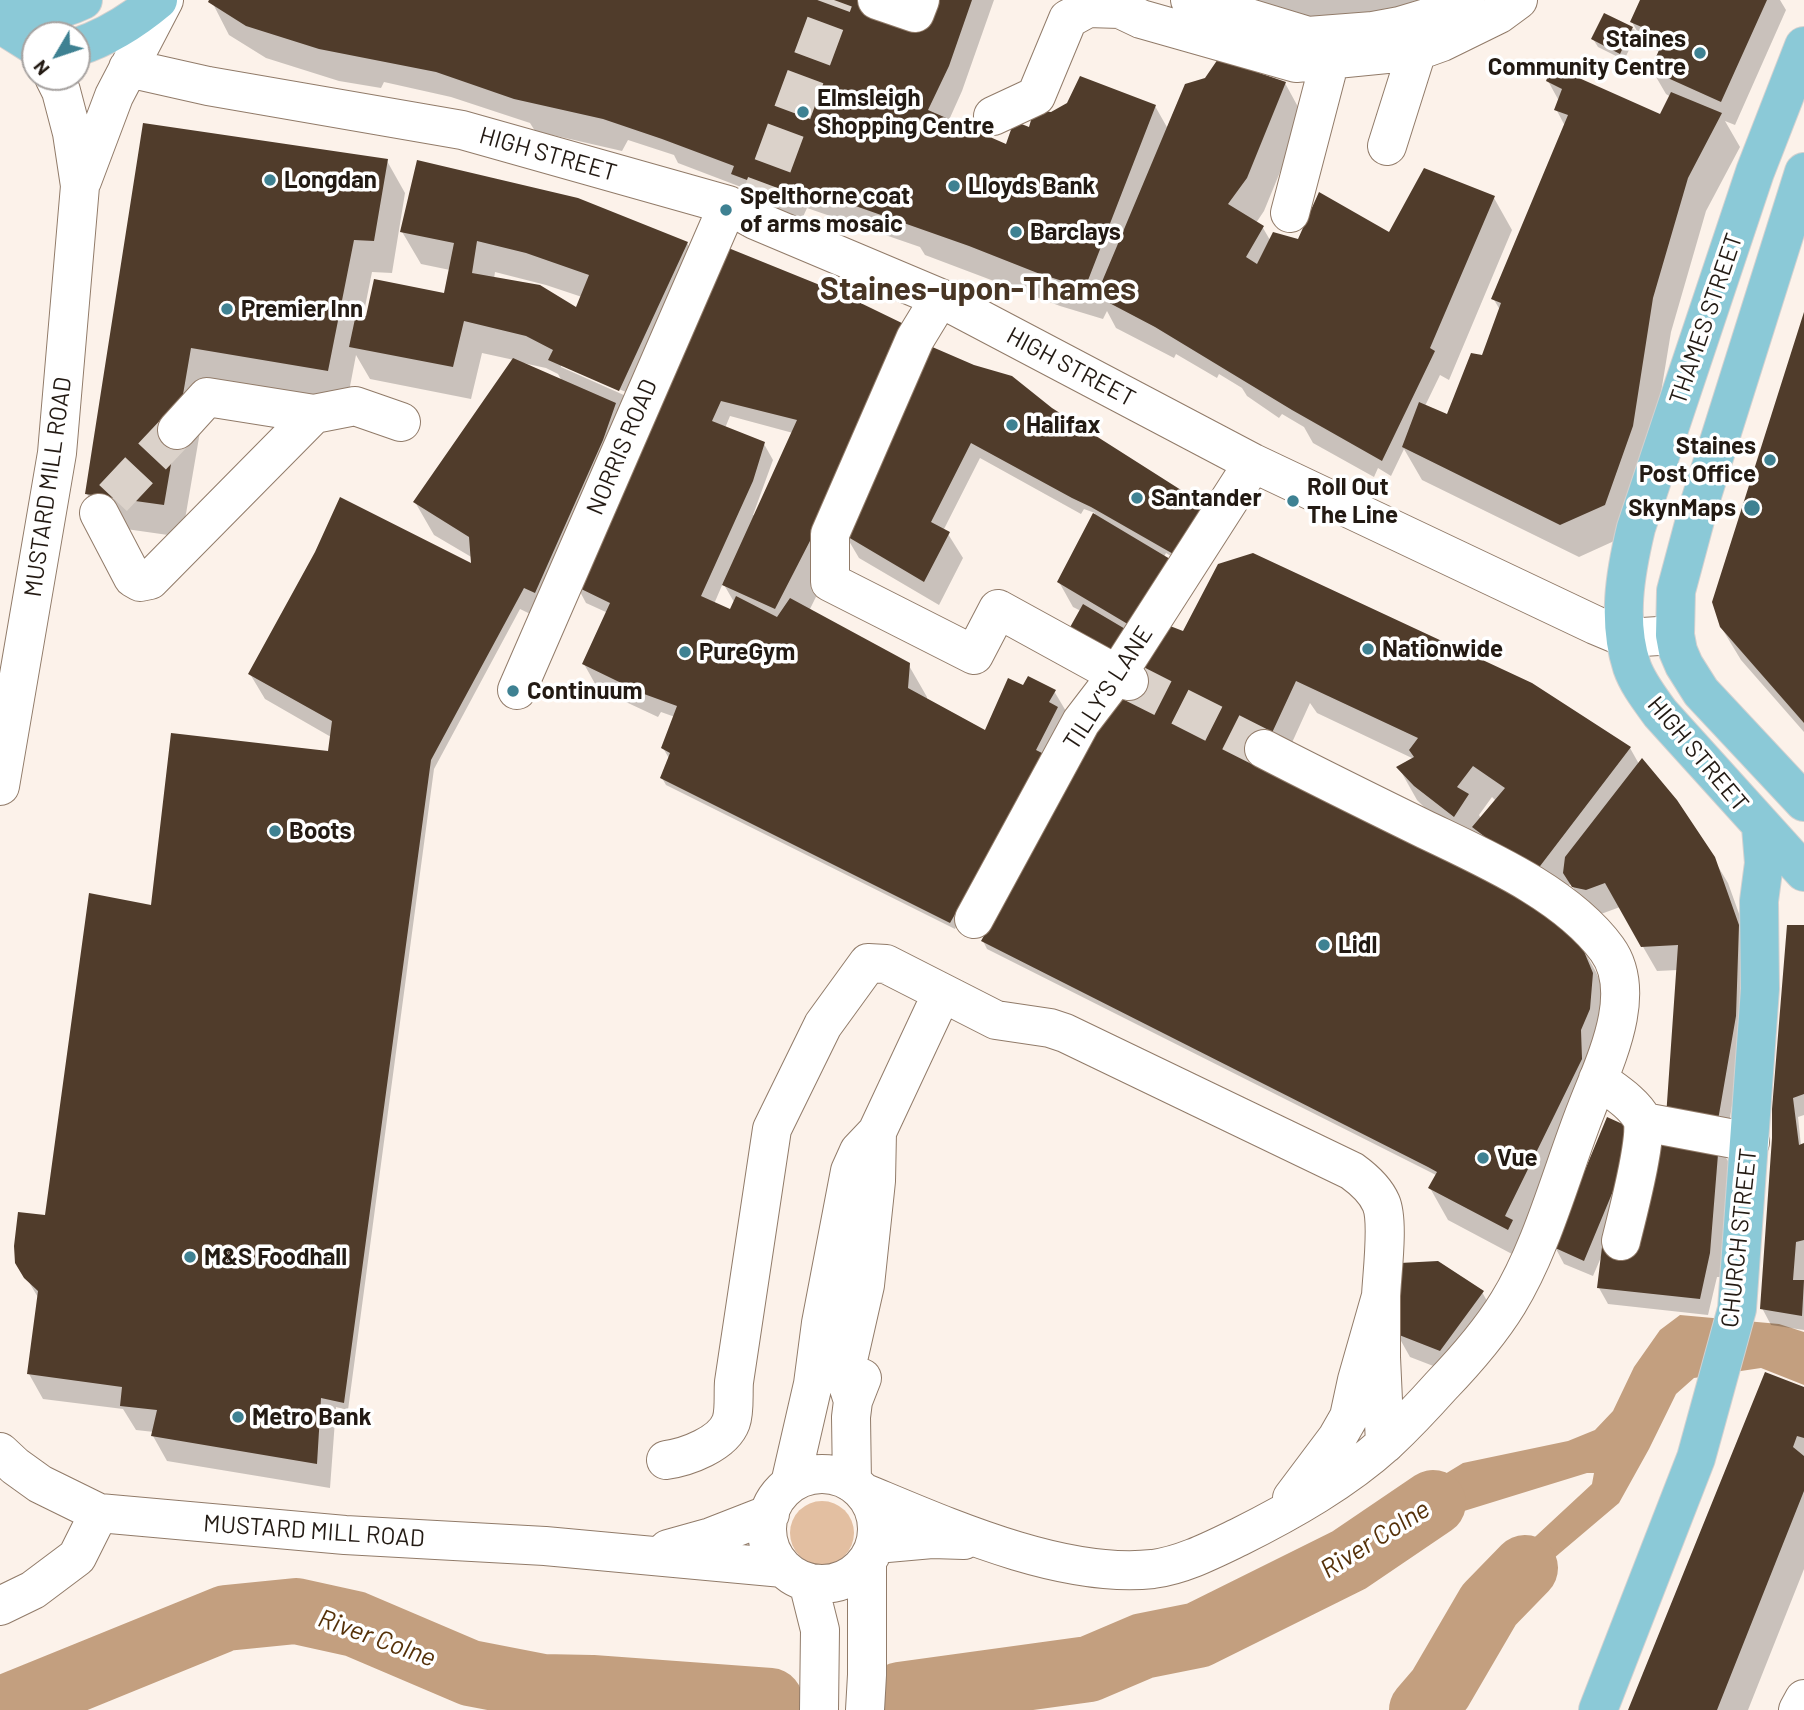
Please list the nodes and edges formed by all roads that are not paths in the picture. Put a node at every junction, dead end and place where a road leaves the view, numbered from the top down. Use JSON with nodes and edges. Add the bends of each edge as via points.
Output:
{"nodes":[{"id":1,"x":158,"y":0,"type":"edge"},
{"id":2,"x":164,"y":0,"type":"edge"},
{"id":3,"x":877,"y":0,"type":"edge"},
{"id":4,"x":920,"y":0,"type":"edge"},
{"id":5,"x":1465,"y":0,"type":"edge"},
{"id":6,"x":1518,"y":0,"type":"edge"},
{"id":7,"x":80,"y":1,"type":"edge"},
{"id":8,"x":1116,"y":5,"type":"edge"},
{"id":9,"x":1205,"y":6,"type":"edge"},
{"id":10,"x":0,"y":16,"type":"edge"},
{"id":11,"x":82,"y":21,"type":"edge"},
{"id":12,"x":0,"y":24,"type":"edge"},
{"id":13,"x":21,"y":37,"type":"edge"},
{"id":14,"x":91,"y":42,"type":"edge"},
{"id":15,"x":1804,"y":46,"type":"edge"},
{"id":16,"x":91,"y":49,"type":"edge"},
{"id":17,"x":1417,"y":51,"type":"junction"},
{"id":18,"x":1330,"y":60,"type":"junction"},
{"id":19,"x":124,"y":76,"type":"junction"},
{"id":20,"x":61,"y":91,"type":"edge"},
{"id":21,"x":993,"y":116,"type":"dead end"},
{"id":22,"x":1387,"y":146,"type":"dead end"},
{"id":23,"x":1804,"y":172,"type":"edge"},
{"id":24,"x":80,"y":186,"type":"junction"},
{"id":25,"x":728,"y":205,"type":"junction"},
{"id":26,"x":1290,"y":213,"type":"dead end"},
{"id":27,"x":940,"y":298,"type":"junction"},
{"id":28,"x":314,"y":414,"type":"junction"},
{"id":29,"x":401,"y":422,"type":"dead end"},
{"id":30,"x":177,"y":430,"type":"tunnel mouth"},
{"id":31,"x":1253,"y":463,"type":"junction"},
{"id":32,"x":47,"y":509,"type":"junction"},
{"id":33,"x":1675,"y":635,"type":"junction"},
{"id":34,"x":1626,"y":638,"type":"junction"},
{"id":35,"x":1123,"y":678,"type":"junction"},
{"id":36,"x":517,"y":690,"type":"dead end"},
{"id":37,"x":1264,"y":749,"type":"tunnel mouth"},
{"id":38,"x":0,"y":786,"type":"edge"},
{"id":39,"x":1803,"y":797,"type":"edge"},
{"id":40,"x":1761,"y":827,"type":"junction"},
{"id":41,"x":1804,"y":873,"type":"edge"},
{"id":42,"x":974,"y":919,"type":"dead end"},
{"id":43,"x":942,"y":993,"type":"junction"},
{"id":44,"x":1598,"y":1079,"type":"junction"},
{"id":45,"x":1644,"y":1122,"type":"junction"},
{"id":46,"x":1750,"y":1142,"type":"junction"},
{"id":47,"x":1621,"y":1241,"type":"dead end"},
{"id":48,"x":847,"y":1284,"type":"junction"},
{"id":49,"x":1381,"y":1296,"type":"junction"},
{"id":50,"x":1385,"y":1444,"type":"junction"},
{"id":51,"x":0,"y":1452,"type":"edge"},
{"id":52,"x":666,"y":1460,"type":"dead end"},
{"id":53,"x":858,"y":1488,"type":"junction"},
{"id":54,"x":780,"y":1499,"type":"junction"},
{"id":55,"x":99,"y":1513,"type":"junction"},
{"id":56,"x":1279,"y":1517,"type":"junction"},
{"id":57,"x":991,"y":1541,"type":"junction"},
{"id":58,"x":871,"y":1553,"type":"junction"},
{"id":59,"x":645,"y":1555,"type":"junction"},
{"id":60,"x":795,"y":1575,"type":"junction"},
{"id":61,"x":11,"y":1594,"type":"edge"},
{"id":62,"x":1804,"y":1699,"type":"edge"},
{"id":63,"x":819,"y":1710,"type":"edge"},
{"id":64,"x":865,"y":1710,"type":"edge"},
{"id":65,"x":1598,"y":1710,"type":"edge"},
{"id":66,"x":1798,"y":1710,"type":"edge"}],
"edges":[{"from":1,"to":14,"type":"main road","via":[[114,32]]},
{"from":2,"to":19,"type":"street","name":"MUSTARD MILL ROAD"},
{"from":3,"to":4,"type":"street","via":[[915,13]]},
{"from":5,"to":9,"type":"street","via":[[1400,26],[1308,36]]},
{"from":6,"to":17,"type":"street","via":[[1499,14]]},
{"from":7,"to":10,"type":"main road","via":[[33,14]]},
{"from":7,"to":11,"type":"street"},
{"from":8,"to":18,"type":"street","via":[[1142,19],[1296,62]]},
{"from":8,"to":21,"type":"street","via":[[1088,8],[1068,19],[1036,96]]},
{"from":12,"to":13,"type":"main road"},
{"from":15,"to":34,"type":"main road","name":"THAMES STREET","via":[[1755,173],[1636,528],[1623,590]]},
{"from":16,"to":19,"type":"street"},
{"from":17,"to":18,"type":"street"},
{"from":17,"to":22,"type":"street"},
{"from":18,"to":26,"type":"street"},
{"from":19,"to":24,"type":"street","name":"MUSTARD MILL ROAD"},
{"from":19,"to":25,"type":"street","name":"HIGH STREET","via":[[462,130]]},
{"from":20,"to":24,"type":"street","name":"MUSTARD MILL ROAD"},
{"from":23,"to":33,"type":"main road","name":"THAMES STREET","via":[[1699,505],[1676,591]]},
{"from":24,"to":32,"type":"street","name":"MUSTARD MILL ROAD","via":[[60,422]]},
{"from":25,"to":27,"type":"street","name":"HIGH STREET"},
{"from":25,"to":36,"type":"street","name":"NORRIS ROAD"},
{"from":27,"to":31,"type":"street","name":"HIGH STREET"},
{"from":27,"to":35,"type":"street","via":[[915,339],[830,534],[830,582],[974,655],[998,610]]},
{"from":28,"to":29,"type":"street","via":[[355,406]]},
{"from":28,"to":30,"type":"street","via":[[207,397]]},
{"from":28,"to":32,"type":"street","via":[[150,580],[133,578],[106,506]]},
{"from":31,"to":34,"type":"street","name":"HIGH STREET"},
{"from":31,"to":35,"type":"street","name":"TILLY'S LANE"},
{"from":32,"to":38,"type":"street","name":"MUSTARD MILL ROAD"},
{"from":33,"to":34,"type":"street","name":"HIGH STREET"},
{"from":33,"to":39,"type":"main road","name":"HIGH STREET","via":[[1684,666],[1701,692]]},
{"from":34,"to":40,"type":"main road","name":"HIGH STREET","via":[[1632,667],[1660,713]]},
{"from":35,"to":42,"type":"street","name":"TILLY'S LANE","via":[[1081,722]]},
{"from":37,"to":44,"type":"street","via":[[1502,867],[1563,905],[1607,949],[1618,970],[1620,1009]]},
{"from":40,"to":41,"type":"main road","name":"HIGH STREET"},
{"from":40,"to":46,"type":"main road","name":"CHURCH STREET","via":[[1760,989]]},
{"from":43,"to":48,"type":"street","via":[[850,1171],[845,1194]]},
{"from":43,"to":49,"type":"street","via":[[996,1020],[1065,1033],[1352,1171],[1382,1204]]},
{"from":43,"to":52,"type":"street","via":[[886,964],[868,963],[823,1025],[772,1129],[731,1422],[719,1438],[684,1457]]},
{"from":44,"to":45,"type":"street"},
{"from":44,"to":50,"type":"street","via":[[1536,1245],[1510,1301],[1477,1349]]},
{"from":45,"to":46,"type":"street"},
{"from":45,"to":47,"type":"street"},
{"from":46,"to":65,"type":"main road","name":"CHURCH STREET","via":[[1737,1309],[1720,1373],[1696,1458]]},
{"from":48,"to":53,"type":"street","via":[[846,1379],[853,1401],[850,1444]]},
{"from":48,"to":54,"type":"street"},
{"from":49,"to":50,"type":"street"},
{"from":49,"to":56,"type":"street","via":[[1349,1417]]},
{"from":50,"to":56,"type":"street"},
{"from":51,"to":55,"type":"street","name":"MUSTARD MILL ROAD","via":[[40,1484]]},
{"from":53,"to":54,"type":"street","via":[[837,1476],[821,1474],[805,1477]]},
{"from":53,"to":57,"type":"street"},
{"from":53,"to":58,"type":"street","via":[[878,1524]]},
{"from":54,"to":59,"type":"street","name":"MUSTARD MILL ROAD","via":[[712,1537]]},
{"from":54,"to":60,"type":"street","via":[[767,1533],[772,1552]]},
{"from":55,"to":59,"type":"street","name":"MUSTARD MILL ROAD"},
{"from":55,"to":61,"type":"street","via":[[77,1557]]},
{"from":56,"to":57,"type":"street","via":[[1212,1550],[1154,1569],[1078,1565]]},
{"from":57,"to":58,"type":"street","via":[[932,1539]]},
{"from":58,"to":60,"type":"street","via":[[852,1576],[834,1584]]},
{"from":58,"to":64,"type":"street"},
{"from":59,"to":60,"type":"street","name":"MUSTARD MILL ROAD"},
{"from":60,"to":63,"type":"street","via":[[820,1630]]},
{"from":62,"to":66,"type":"street"}]}
